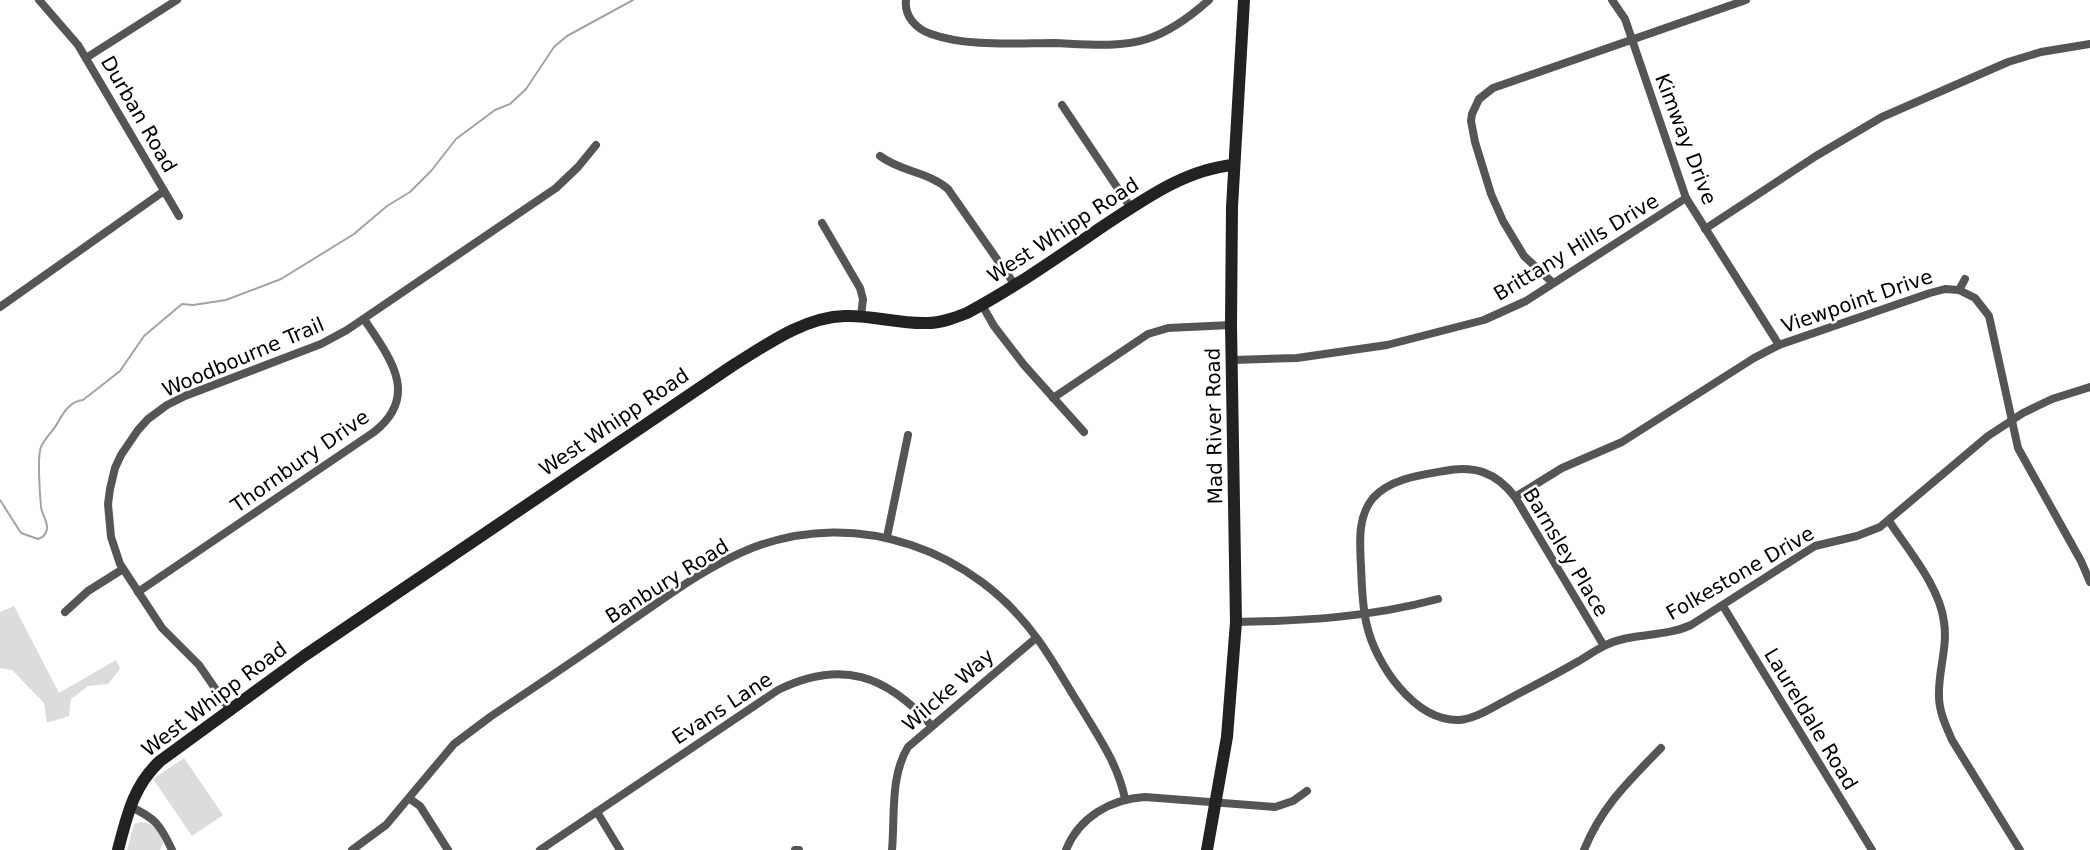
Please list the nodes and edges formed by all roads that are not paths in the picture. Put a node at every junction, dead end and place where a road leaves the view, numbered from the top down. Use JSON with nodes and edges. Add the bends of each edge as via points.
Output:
{"nodes":[{"id":1,"x":39,"y":0,"type":"edge"},
{"id":2,"x":177,"y":0,"type":"edge"},
{"id":3,"x":906,"y":0,"type":"edge"},
{"id":4,"x":1209,"y":0,"type":"edge"},
{"id":5,"x":1244,"y":0,"type":"edge"},
{"id":6,"x":1612,"y":0,"type":"edge"},
{"id":7,"x":1746,"y":0,"type":"edge"},
{"id":8,"x":1631,"y":40,"type":"junction"},
{"id":9,"x":2090,"y":44,"type":"edge"},
{"id":10,"x":86,"y":58,"type":"junction"},
{"id":11,"x":1062,"y":105,"type":"dead end"},
{"id":12,"x":596,"y":145,"type":"dead end"},
{"id":13,"x":880,"y":156,"type":"dead end"},
{"id":14,"x":1234,"y":165,"type":"junction"},
{"id":15,"x":164,"y":191,"type":"junction"},
{"id":16,"x":1686,"y":198,"type":"junction"},
{"id":17,"x":1131,"y":208,"type":"junction"},
{"id":18,"x":179,"y":216,"type":"dead end"},
{"id":19,"x":822,"y":223,"type":"dead end"},
{"id":20,"x":1705,"y":229,"type":"junction"},
{"id":21,"x":1965,"y":279,"type":"dead end"},
{"id":22,"x":1553,"y":283,"type":"junction"},
{"id":23,"x":1015,"y":285,"type":"junction"},
{"id":24,"x":1959,"y":290,"type":"junction"},
{"id":25,"x":2,"y":303,"type":"edge"},
{"id":26,"x":982,"y":305,"type":"junction"},
{"id":27,"x":861,"y":316,"type":"junction"},
{"id":28,"x":364,"y":319,"type":"junction"},
{"id":29,"x":1232,"y":325,"type":"junction"},
{"id":30,"x":1779,"y":345,"type":"junction"},
{"id":31,"x":1233,"y":360,"type":"junction"},
{"id":32,"x":2090,"y":387,"type":"edge"},
{"id":33,"x":1053,"y":398,"type":"junction"},
{"id":34,"x":2013,"y":420,"type":"junction"},
{"id":35,"x":1084,"y":432,"type":"dead end"},
{"id":36,"x":908,"y":435,"type":"dead end"},
{"id":37,"x":1463,"y":468,"type":"joint"},
{"id":38,"x":1515,"y":497,"type":"junction"},
{"id":39,"x":1889,"y":521,"type":"junction"},
{"id":40,"x":887,"y":537,"type":"junction"},
{"id":41,"x":123,"y":569,"type":"junction"},
{"id":42,"x":2090,"y":582,"type":"edge"},
{"id":43,"x":138,"y":592,"type":"junction"},
{"id":44,"x":1438,"y":599,"type":"dead end"},
{"id":45,"x":1723,"y":606,"type":"junction"},
{"id":46,"x":65,"y":612,"type":"dead end"},
{"id":47,"x":1365,"y":613,"type":"junction"},
{"id":48,"x":1236,"y":622,"type":"junction"},
{"id":49,"x":1036,"y":638,"type":"junction"},
{"id":50,"x":1604,"y":646,"type":"junction"},
{"id":51,"x":230,"y":710,"type":"junction"},
{"id":52,"x":931,"y":725,"type":"junction"},
{"id":53,"x":1661,"y":748,"type":"dead end"},
{"id":54,"x":1307,"y":791,"type":"dead end"},
{"id":55,"x":410,"y":799,"type":"junction"},
{"id":56,"x":1125,"y":799,"type":"junction"},
{"id":57,"x":1216,"y":802,"type":"junction"},
{"id":58,"x":129,"y":806,"type":"junction"},
{"id":59,"x":597,"y":812,"type":"junction"},
{"id":60,"x":118,"y":850,"type":"edge"},
{"id":61,"x":172,"y":850,"type":"edge"},
{"id":62,"x":352,"y":850,"type":"edge"},
{"id":63,"x":447,"y":850,"type":"edge"},
{"id":64,"x":540,"y":850,"type":"edge"},
{"id":65,"x":620,"y":850,"type":"edge"},
{"id":66,"x":891,"y":850,"type":"edge"},
{"id":67,"x":1066,"y":850,"type":"edge"},
{"id":68,"x":1207,"y":850,"type":"edge"},
{"id":69,"x":1584,"y":850,"type":"edge"},
{"id":70,"x":1872,"y":850,"type":"edge"},
{"id":71,"x":2020,"y":850,"type":"edge"}],
"edges":[{"from":1,"to":10,"type":"street"},
{"from":2,"to":10,"type":"street","name":"Durban Road"},
{"from":3,"to":4,"type":"street","via":[[908,14],[917,26],[946,38],[1089,44],[1145,40]]},
{"from":5,"to":14,"type":"street","name":"Mad River Road"},
{"from":6,"to":8,"type":"street","name":"Kimway Drive","via":[[1625,20]]},
{"from":7,"to":8,"type":"street"},
{"from":8,"to":16,"type":"street","name":"Kimway Drive"},
{"from":8,"to":22,"type":"street","via":[[1493,88],[1479,99],[1472,114],[1475,142],[1495,205],[1524,256]]},
{"from":9,"to":20,"type":"street","via":[[2007,62],[1882,117]]},
{"from":10,"to":15,"type":"street","name":"Durban Road"},
{"from":11,"to":17,"type":"street"},
{"from":12,"to":28,"type":"street","name":"Woodbourne Trail","via":[[556,188]]},
{"from":13,"to":23,"type":"street","via":[[898,168],[935,179],[948,189]]},
{"from":14,"to":17,"type":"street","name":"West Whipp Road","via":[[1196,174]]},
{"from":14,"to":29,"type":"street","name":"Mad River Road"},
{"from":15,"to":18,"type":"street","name":"Durban Road"},
{"from":15,"to":25,"type":"street"},
{"from":16,"to":20,"type":"street","name":"Kimway Drive"},
{"from":16,"to":22,"type":"street","name":"Brittany Hills Drive"},
{"from":17,"to":23,"type":"street","name":"West Whipp Road"},
{"from":19,"to":27,"type":"street","via":[[860,288]]},
{"from":20,"to":30,"type":"street","name":"Kimway Drive"},
{"from":21,"to":24,"type":"street"},
{"from":22,"to":31,"type":"street","name":"Brittany Hills Drive","via":[[1515,307],[1436,334],[1330,354]]},
{"from":23,"to":26,"type":"street","name":"West Whipp Road"},
{"from":24,"to":30,"type":"street","name":"Viewpoint Drive","via":[[1930,293]]},
{"from":24,"to":34,"type":"street","name":"Viewpoint Drive","via":[[1975,298],[1989,316]]},
{"from":26,"to":27,"type":"street","name":"West Whipp Road","via":[[954,318],[927,323]]},
{"from":26,"to":33,"type":"street","via":[[1023,365]]},
{"from":27,"to":51,"type":"street","name":"West Whipp Road","via":[[817,320],[732,366]]},
{"from":28,"to":41,"type":"street","name":"Woodbourne Trail","via":[[321,344],[185,396],[160,410],[138,430],[115,468],[108,504],[111,537]]},
{"from":28,"to":43,"type":"street","name":"Thornbury Drive","via":[[390,358],[398,381],[398,397],[388,419]]},
{"from":29,"to":31,"type":"street","name":"Mad River Road"},
{"from":29,"to":33,"type":"street","via":[[1168,328],[1148,334]]},
{"from":30,"to":38,"type":"street","name":"Viewpoint Drive","via":[[1622,442],[1562,468]]},
{"from":31,"to":48,"type":"street","name":"Mad River Road"},
{"from":32,"to":34,"type":"street","name":"Folkestone Drive","via":[[2052,399]]},
{"from":33,"to":35,"type":"street"},
{"from":34,"to":39,"type":"street","name":"Folkestone Drive","via":[[1968,452]]},
{"from":34,"to":42,"type":"street","name":"Viewpoint Drive","via":[[2025,462]]},
{"from":36,"to":40,"type":"street"},
{"from":37,"to":38,"type":"street","name":"Barnsley Place","via":[[1489,474]]},
{"from":37,"to":47,"type":"street","name":"Folkestone Drive","via":[[1392,485],[1381,490],[1367,507],[1360,541]]},
{"from":38,"to":50,"type":"street","name":"Barnsley Place"},
{"from":39,"to":45,"type":"street","name":"Folkestone Drive","via":[[1857,536],[1815,546]]},
{"from":39,"to":71,"type":"street","via":[[1933,588],[1943,612],[1946,635],[1939,697],[1944,723]]},
{"from":40,"to":49,"type":"street","name":"Banbury Road","via":[[942,556],[978,578],[1011,607]]},
{"from":40,"to":55,"type":"street","name":"Banbury Road","via":[[837,533],[797,536],[720,562],[466,734],[443,756]]},
{"from":41,"to":43,"type":"street","name":"Woodbourne Trail"},
{"from":41,"to":46,"type":"street","via":[[88,591]]},
{"from":43,"to":51,"type":"street","name":"Woodbourne Trail","via":[[162,628],[205,673]]},
{"from":44,"to":47,"type":"street"},
{"from":45,"to":50,"type":"street","name":"Folkestone Drive","via":[[1679,631],[1633,637]]},
{"from":45,"to":70,"type":"street","name":"Laureldale Road"},
{"from":47,"to":48,"type":"street","via":[[1317,620]]},
{"from":47,"to":50,"type":"street","name":"Folkestone Drive","via":[[1373,645],[1390,677],[1421,707],[1448,719],[1479,715]]},
{"from":48,"to":57,"type":"street","name":"Mad River Road","via":[[1227,737]]},
{"from":49,"to":52,"type":"street","name":"Wilcke Way"},
{"from":49,"to":56,"type":"street","name":"Banbury Road","via":[[1107,751],[1121,778]]},
{"from":51,"to":58,"type":"street","name":"West Whipp Road","via":[[151,770]]},
{"from":52,"to":59,"type":"street","name":"Evans Lane","via":[[904,698],[884,685],[844,675],[812,677],[778,690]]},
{"from":52,"to":66,"type":"street","name":"Wilcke Way","via":[[908,747],[899,764]]},
{"from":53,"to":69,"type":"street","via":[[1607,807]]},
{"from":54,"to":57,"type":"street","via":[[1275,807]]},
{"from":55,"to":62,"type":"street","name":"Banbury Road","via":[[386,825]]},
{"from":55,"to":63,"type":"street","via":[[420,806]]},
{"from":56,"to":57,"type":"street"},
{"from":56,"to":67,"type":"street","via":[[1089,817]]},
{"from":57,"to":68,"type":"street","name":"Mad River Road"},
{"from":58,"to":60,"type":"street","name":"West Whipp Road"},
{"from":58,"to":61,"type":"street","via":[[159,824]]},
{"from":59,"to":64,"type":"street","name":"Evans Lane"},
{"from":59,"to":65,"type":"street"}]}
